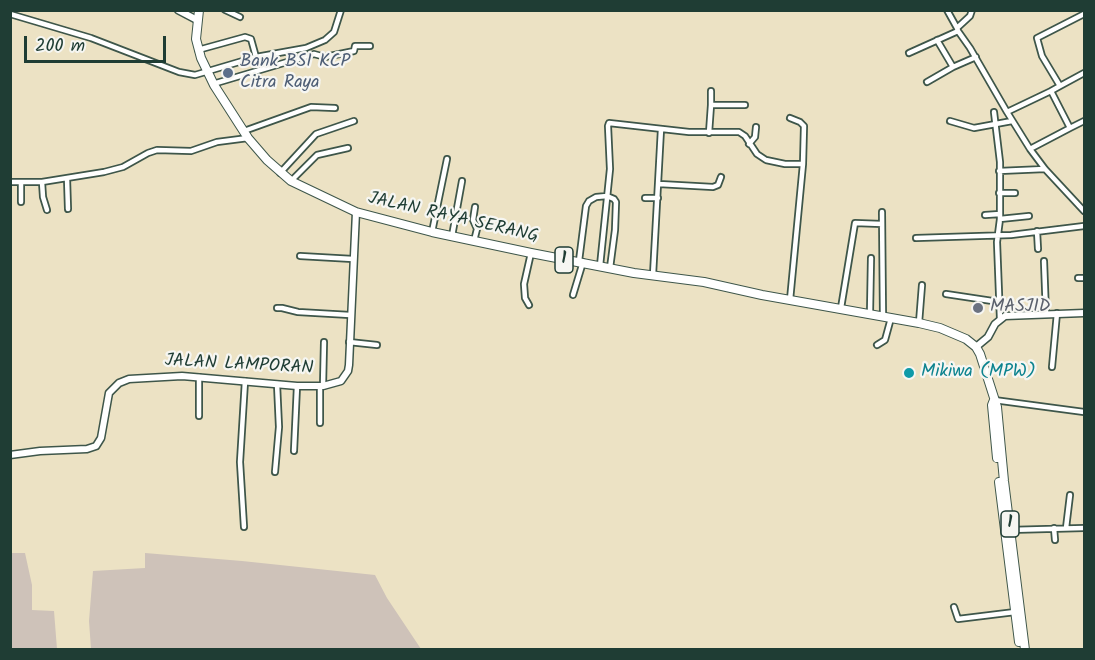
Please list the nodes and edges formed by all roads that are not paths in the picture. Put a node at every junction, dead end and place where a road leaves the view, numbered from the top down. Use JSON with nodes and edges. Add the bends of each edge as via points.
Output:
{"nodes":[{"id":1,"x":178,"y":10,"type":"edge"},
{"id":2,"x":199,"y":10,"type":"edge"},
{"id":3,"x":225,"y":10,"type":"edge"},
{"id":4,"x":341,"y":10,"type":"edge"},
{"id":5,"x":947,"y":10,"type":"edge"},
{"id":6,"x":972,"y":10,"type":"edge"},
{"id":7,"x":10,"y":14,"type":"edge"},
{"id":8,"x":1084,"y":14,"type":"edge"},
{"id":9,"x":240,"y":16,"type":"dead end"},
{"id":10,"x":197,"y":20,"type":"junction"},
{"id":11,"x":957,"y":30,"type":"junction"},
{"id":12,"x":937,"y":40,"type":"junction"},
{"id":13,"x":369,"y":46,"type":"dead end"},
{"id":14,"x":198,"y":50,"type":"junction"},
{"id":15,"x":909,"y":53,"type":"dead end"},
{"id":16,"x":256,"y":57,"type":"junction"},
{"id":17,"x":976,"y":57,"type":"junction"},
{"id":18,"x":953,"y":67,"type":"junction"},
{"id":19,"x":207,"y":72,"type":"junction"},
{"id":20,"x":1084,"y":73,"type":"edge"},
{"id":21,"x":927,"y":82,"type":"dead end"},
{"id":22,"x":213,"y":84,"type":"junction"},
{"id":23,"x":1060,"y":86,"type":"junction"},
{"id":24,"x":711,"y":91,"type":"dead end"},
{"id":25,"x":1051,"y":91,"type":"junction"},
{"id":26,"x":711,"y":105,"type":"junction"},
{"id":27,"x":745,"y":105,"type":"dead end"},
{"id":28,"x":335,"y":108,"type":"dead end"},
{"id":29,"x":994,"y":112,"type":"dead end"},
{"id":30,"x":1006,"y":112,"type":"junction"},
{"id":31,"x":790,"y":118,"type":"dead end"},
{"id":32,"x":354,"y":121,"type":"dead end"},
{"id":33,"x":950,"y":121,"type":"dead end"},
{"id":34,"x":1012,"y":121,"type":"junction"},
{"id":35,"x":1084,"y":121,"type":"edge"},
{"id":36,"x":996,"y":124,"type":"junction"},
{"id":37,"x":756,"y":127,"type":"dead end"},
{"id":38,"x":1070,"y":128,"type":"junction"},
{"id":39,"x":661,"y":129,"type":"junction"},
{"id":40,"x":709,"y":133,"type":"junction"},
{"id":41,"x":246,"y":135,"type":"junction"},
{"id":42,"x":749,"y":144,"type":"junction"},
{"id":43,"x":348,"y":148,"type":"dead end"},
{"id":44,"x":1030,"y":149,"type":"junction"},
{"id":45,"x":447,"y":159,"type":"dead end"},
{"id":46,"x":803,"y":164,"type":"junction"},
{"id":47,"x":1045,"y":169,"type":"junction"},
{"id":48,"x":999,"y":171,"type":"junction"},
{"id":49,"x":280,"y":173,"type":"junction"},
{"id":50,"x":721,"y":177,"type":"dead end"},
{"id":51,"x":67,"y":178,"type":"junction"},
{"id":52,"x":291,"y":181,"type":"junction"},
{"id":53,"x":462,"y":181,"type":"dead end"},
{"id":54,"x":10,"y":182,"type":"edge"},
{"id":55,"x":21,"y":182,"type":"junction"},
{"id":56,"x":42,"y":182,"type":"junction"},
{"id":57,"x":658,"y":184,"type":"junction"},
{"id":58,"x":999,"y":193,"type":"junction"},
{"id":59,"x":1015,"y":193,"type":"dead end"},
{"id":60,"x":607,"y":196,"type":"junction"},
{"id":61,"x":645,"y":198,"type":"dead end"},
{"id":62,"x":658,"y":198,"type":"junction"},
{"id":63,"x":21,"y":202,"type":"dead end"},
{"id":64,"x":475,"y":207,"type":"dead end"},
{"id":65,"x":68,"y":209,"type":"dead end"},
{"id":66,"x":47,"y":210,"type":"dead end"},
{"id":67,"x":1084,"y":211,"type":"edge"},
{"id":68,"x":356,"y":212,"type":"junction"},
{"id":69,"x":882,"y":212,"type":"dead end"},
{"id":70,"x":985,"y":216,"type":"dead end"},
{"id":71,"x":1000,"y":216,"type":"junction"},
{"id":72,"x":1029,"y":216,"type":"dead end"},
{"id":73,"x":882,"y":224,"type":"junction"},
{"id":74,"x":1084,"y":226,"type":"edge"},
{"id":75,"x":1037,"y":231,"type":"junction"},
{"id":76,"x":432,"y":232,"type":"junction"},
{"id":77,"x":999,"y":235,"type":"junction"},
{"id":78,"x":452,"y":236,"type":"junction"},
{"id":79,"x":916,"y":238,"type":"dead end"},
{"id":80,"x":474,"y":241,"type":"junction"},
{"id":81,"x":1038,"y":249,"type":"dead end"},
{"id":82,"x":531,"y":253,"type":"junction"},
{"id":83,"x":300,"y":256,"type":"dead end"},
{"id":84,"x":871,"y":258,"type":"dead end"},
{"id":85,"x":353,"y":259,"type":"junction"},
{"id":86,"x":1044,"y":261,"type":"dead end"},
{"id":87,"x":581,"y":262,"type":"junction"},
{"id":88,"x":600,"y":266,"type":"junction"},
{"id":89,"x":610,"y":268,"type":"junction"},
{"id":90,"x":653,"y":275,"type":"junction"},
{"id":91,"x":1078,"y":278,"type":"dead end"},
{"id":92,"x":1084,"y":278,"type":"edge"},
{"id":93,"x":922,"y":285,"type":"dead end"},
{"id":94,"x":946,"y":294,"type":"dead end"},
{"id":95,"x":573,"y":296,"type":"dead end"},
{"id":96,"x":790,"y":300,"type":"junction"},
{"id":97,"x":999,"y":302,"type":"junction"},
{"id":98,"x":530,"y":305,"type":"dead end"},
{"id":99,"x":277,"y":308,"type":"dead end"},
{"id":100,"x":841,"y":308,"type":"junction"},
{"id":101,"x":870,"y":313,"type":"junction"},
{"id":102,"x":1056,"y":313,"type":"junction"},
{"id":103,"x":1084,"y":313,"type":"edge"},
{"id":104,"x":1046,"y":314,"type":"junction"},
{"id":105,"x":350,"y":315,"type":"junction"},
{"id":106,"x":887,"y":318,"type":"junction"},
{"id":107,"x":1000,"y":319,"type":"junction"},
{"id":108,"x":919,"y":323,"type":"junction"},
{"id":109,"x":324,"y":342,"type":"dead end"},
{"id":110,"x":349,"y":342,"type":"junction"},
{"id":111,"x":377,"y":345,"type":"dead end"},
{"id":112,"x":877,"y":345,"type":"dead end"},
{"id":113,"x":976,"y":347,"type":"junction"},
{"id":114,"x":1052,"y":367,"type":"dead end"},
{"id":115,"x":199,"y":377,"type":"junction"},
{"id":116,"x":245,"y":381,"type":"junction"},
{"id":117,"x":278,"y":384,"type":"junction"},
{"id":118,"x":297,"y":386,"type":"junction"},
{"id":119,"x":322,"y":386,"type":"junction"},
{"id":120,"x":994,"y":400,"type":"junction"},
{"id":121,"x":1084,"y":412,"type":"edge"},
{"id":122,"x":200,"y":416,"type":"dead end"},
{"id":123,"x":320,"y":423,"type":"dead end"},
{"id":124,"x":294,"y":451,"type":"dead end"},
{"id":125,"x":10,"y":455,"type":"edge"},
{"id":126,"x":275,"y":472,"type":"dead end"},
{"id":127,"x":1070,"y":495,"type":"dead end"},
{"id":128,"x":244,"y":527,"type":"dead end"},
{"id":129,"x":1054,"y":528,"type":"junction"},
{"id":130,"x":1066,"y":528,"type":"junction"},
{"id":131,"x":1084,"y":528,"type":"edge"},
{"id":132,"x":1008,"y":531,"type":"junction"},
{"id":133,"x":1055,"y":540,"type":"dead end"},
{"id":134,"x":954,"y":607,"type":"dead end"},
{"id":135,"x":1015,"y":612,"type":"junction"},
{"id":136,"x":1020,"y":650,"type":"edge"},
{"id":137,"x":1025,"y":650,"type":"edge"}],
"edges":[{"from":1,"to":10,"type":"street"},
{"from":2,"to":10,"type":"highway","name":"JALAN RAYA SERANG","number":"1"},
{"from":3,"to":9,"type":"street"},
{"from":4,"to":16,"type":"street","via":[[334,32],[325,40],[306,48]]},
{"from":5,"to":11,"type":"street"},
{"from":6,"to":11,"type":"street"},
{"from":7,"to":19,"type":"street","via":[[91,38],[185,74]]},
{"from":8,"to":23,"type":"street","via":[[1037,38],[1042,56]]},
{"from":10,"to":14,"type":"highway","name":"JALAN RAYA SERANG","number":"1"},
{"from":11,"to":12,"type":"street"},
{"from":11,"to":17,"type":"street"},
{"from":12,"to":15,"type":"street"},
{"from":12,"to":18,"type":"street"},
{"from":13,"to":22,"type":"street","via":[[355,46],[354,51],[325,57],[314,54]]},
{"from":14,"to":16,"type":"street","via":[[246,36],[251,39]]},
{"from":14,"to":19,"type":"highway","name":"JALAN RAYA SERANG","number":"1"},
{"from":16,"to":19,"type":"street"},
{"from":17,"to":18,"type":"street"},
{"from":17,"to":30,"type":"street"},
{"from":18,"to":21,"type":"street"},
{"from":19,"to":22,"type":"highway","name":"JALAN RAYA SERANG","number":"1"},
{"from":20,"to":23,"type":"street"},
{"from":22,"to":41,"type":"highway","name":"JALAN RAYA SERANG","number":"1"},
{"from":23,"to":25,"type":"street"},
{"from":24,"to":26,"type":"street"},
{"from":25,"to":30,"type":"street"},
{"from":25,"to":38,"type":"street"},
{"from":26,"to":27,"type":"street"},
{"from":26,"to":40,"type":"street"},
{"from":28,"to":41,"type":"street","via":[[311,107]]},
{"from":29,"to":36,"type":"street"},
{"from":30,"to":34,"type":"street"},
{"from":31,"to":46,"type":"street","via":[[804,126]]},
{"from":32,"to":49,"type":"street","via":[[316,134]]},
{"from":33,"to":36,"type":"street","via":[[969,128]]},
{"from":34,"to":36,"type":"street"},
{"from":34,"to":44,"type":"street"},
{"from":35,"to":38,"type":"street"},
{"from":36,"to":48,"type":"street"},
{"from":37,"to":42,"type":"street"},
{"from":38,"to":44,"type":"street"},
{"from":39,"to":40,"type":"street"},
{"from":39,"to":57,"type":"street"},
{"from":39,"to":60,"type":"street","via":[[608,124]]},
{"from":40,"to":42,"type":"street","via":[[741,133]]},
{"from":41,"to":49,"type":"highway","name":"JALAN RAYA SERANG","number":"1"},
{"from":41,"to":51,"type":"street","via":[[191,151],[157,150],[123,166]]},
{"from":42,"to":46,"type":"street","via":[[766,160]]},
{"from":43,"to":52,"type":"street","via":[[317,155]]},
{"from":44,"to":47,"type":"street"},
{"from":45,"to":76,"type":"street"},
{"from":46,"to":96,"type":"street"},
{"from":47,"to":48,"type":"street"},
{"from":47,"to":67,"type":"street"},
{"from":48,"to":58,"type":"street"},
{"from":49,"to":52,"type":"highway","name":"JALAN RAYA SERANG","number":"1"},
{"from":50,"to":57,"type":"street","via":[[713,187]]},
{"from":51,"to":56,"type":"street"},
{"from":51,"to":65,"type":"street"},
{"from":52,"to":68,"type":"highway","name":"JALAN RAYA SERANG","number":"1"},
{"from":53,"to":78,"type":"street"},
{"from":54,"to":55,"type":"street"},
{"from":55,"to":56,"type":"street"},
{"from":55,"to":63,"type":"street"},
{"from":56,"to":66,"type":"street"},
{"from":57,"to":62,"type":"street"},
{"from":58,"to":59,"type":"street"},
{"from":58,"to":71,"type":"street"},
{"from":60,"to":87,"type":"street","via":[[596,197],[586,206]]},
{"from":60,"to":88,"type":"street"},
{"from":60,"to":89,"type":"street","via":[[616,202]]},
{"from":61,"to":62,"type":"street"},
{"from":62,"to":90,"type":"street"},
{"from":64,"to":80,"type":"street"},
{"from":68,"to":76,"type":"highway","name":"JALAN RAYA SERANG","number":"1"},
{"from":68,"to":85,"type":"street","name":"JALAN LAMPORAN"},
{"from":69,"to":73,"type":"street"},
{"from":70,"to":71,"type":"street"},
{"from":71,"to":72,"type":"street"},
{"from":71,"to":77,"type":"street"},
{"from":73,"to":100,"type":"street","via":[[855,223]]},
{"from":73,"to":106,"type":"street"},
{"from":74,"to":75,"type":"street"},
{"from":75,"to":77,"type":"street"},
{"from":75,"to":81,"type":"street"},
{"from":76,"to":78,"type":"highway","name":"JALAN RAYA SERANG","number":"1"},
{"from":77,"to":79,"type":"street"},
{"from":77,"to":97,"type":"street"},
{"from":78,"to":80,"type":"highway","name":"JALAN RAYA SERANG","number":"1"},
{"from":80,"to":82,"type":"highway","name":"JALAN RAYA SERANG","number":"1"},
{"from":82,"to":87,"type":"highway","name":"JALAN RAYA SERANG","number":"1"},
{"from":82,"to":98,"type":"street","via":[[524,284]]},
{"from":83,"to":85,"type":"street"},
{"from":84,"to":101,"type":"street"},
{"from":85,"to":105,"type":"street","name":"JALAN LAMPORAN"},
{"from":86,"to":104,"type":"street"},
{"from":87,"to":88,"type":"highway","name":"JALAN RAYA SERANG","number":"1"},
{"from":87,"to":95,"type":"street"},
{"from":88,"to":89,"type":"highway","name":"JALAN RAYA SERANG","number":"1"},
{"from":89,"to":90,"type":"highway","name":"JALAN RAYA SERANG","number":"1"},
{"from":90,"to":96,"type":"highway","name":"JALAN RAYA SERANG","number":"1"},
{"from":91,"to":92,"type":"street"},
{"from":93,"to":108,"type":"street"},
{"from":94,"to":97,"type":"street"},
{"from":96,"to":100,"type":"highway","name":"JALAN RAYA SERANG","number":"1"},
{"from":97,"to":107,"type":"street"},
{"from":99,"to":105,"type":"street"},
{"from":100,"to":101,"type":"highway","name":"JALAN RAYA SERANG","number":"1"},
{"from":101,"to":106,"type":"highway","name":"JALAN RAYA SERANG","number":"1"},
{"from":102,"to":103,"type":"street"},
{"from":102,"to":104,"type":"street"},
{"from":102,"to":114,"type":"street"},
{"from":104,"to":107,"type":"street"},
{"from":105,"to":110,"type":"street","name":"JALAN LAMPORAN"},
{"from":106,"to":108,"type":"highway","name":"JALAN RAYA SERANG","number":"1"},
{"from":106,"to":112,"type":"street","via":[[885,340]]},
{"from":107,"to":113,"type":"street"},
{"from":108,"to":113,"type":"highway","name":"JALAN RAYA SERANG","number":"1","via":[[961,336]]},
{"from":109,"to":119,"type":"street"},
{"from":110,"to":111,"type":"street"},
{"from":110,"to":119,"type":"street","name":"JALAN LAMPORAN","via":[[346,376],[336,384]]},
{"from":113,"to":120,"type":"highway","number":"1"},
{"from":115,"to":116,"type":"street","name":"JALAN LAMPORAN"},
{"from":115,"to":122,"type":"street"},
{"from":115,"to":125,"type":"street","name":"JALAN LAMPORAN","via":[[145,376],[124,380],[109,393],[96,446]]},
{"from":116,"to":117,"type":"street","name":"JALAN LAMPORAN"},
{"from":116,"to":128,"type":"street","via":[[240,462]]},
{"from":117,"to":118,"type":"street","name":"JALAN LAMPORAN"},
{"from":117,"to":126,"type":"street"},
{"from":118,"to":119,"type":"street","name":"JALAN LAMPORAN"},
{"from":118,"to":124,"type":"street"},
{"from":119,"to":123,"type":"street"},
{"from":120,"to":121,"type":"street"},
{"from":120,"to":132,"type":"highway","number":"1"},
{"from":127,"to":130,"type":"street"},
{"from":129,"to":130,"type":"street"},
{"from":129,"to":132,"type":"street"},
{"from":129,"to":133,"type":"street"},
{"from":130,"to":131,"type":"street"},
{"from":132,"to":135,"type":"highway","number":"1"},
{"from":132,"to":137,"type":"highway","number":"1"},
{"from":134,"to":135,"type":"street","via":[[958,619]]},
{"from":135,"to":136,"type":"highway","number":"1"}]}
